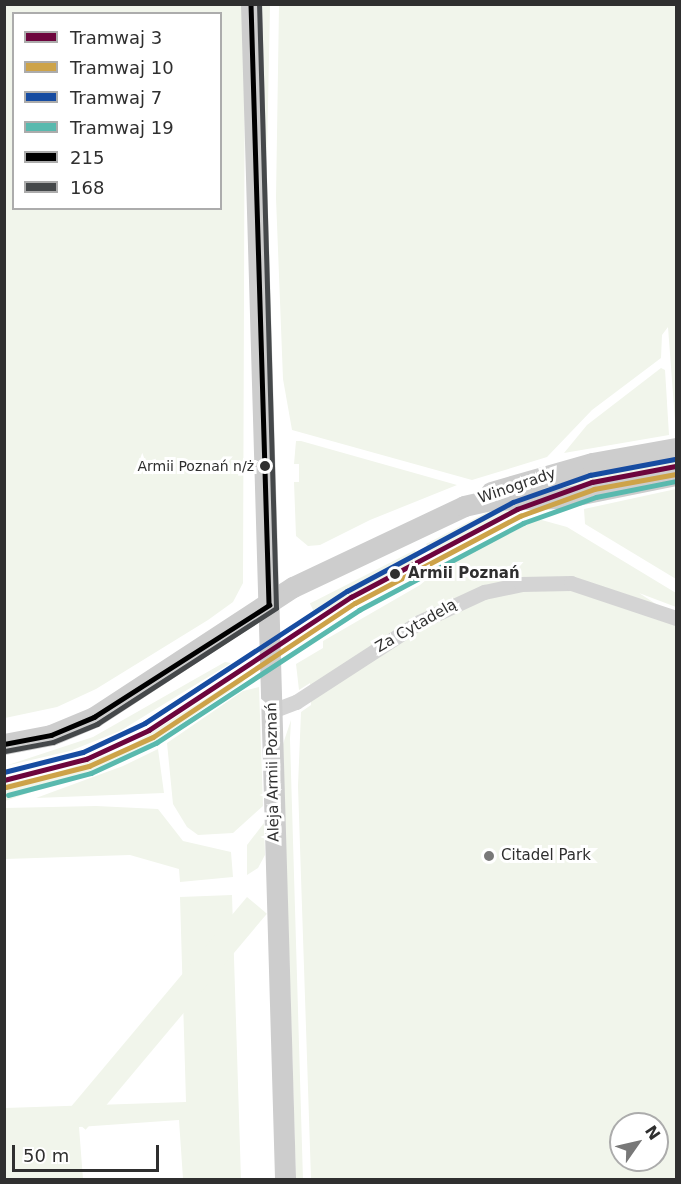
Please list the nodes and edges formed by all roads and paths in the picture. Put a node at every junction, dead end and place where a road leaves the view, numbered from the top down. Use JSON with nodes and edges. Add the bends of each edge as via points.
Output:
{"nodes":[{"id":1,"x":251,"y":4,"type":"edge"},
{"id":2,"x":676,"y":448,"type":"edge"},
{"id":3,"x":676,"y":476,"type":"edge"},
{"id":4,"x":464,"y":506,"type":"junction"},
{"id":5,"x":269,"y":605,"type":"junction"},
{"id":6,"x":676,"y":618,"type":"edge"},
{"id":7,"x":272,"y":711,"type":"junction"},
{"id":8,"x":4,"y":744,"type":"edge"},
{"id":9,"x":285,"y":1179,"type":"edge"}],
"edges":[{"from":1,"to":5,"type":"street","name":"Aleja Armii Poznań"},
{"from":2,"to":4,"type":"street","name":"Winogrady","via":[[565,470],[486,493]]},
{"from":3,"to":4,"type":"street","name":"Winogrady","via":[[562,498],[489,500]]},
{"from":4,"to":5,"type":"street","name":"Winogrady","via":[[292,587]]},
{"from":5,"to":7,"type":"street","name":"Aleja Armii Poznań"},
{"from":5,"to":8,"type":"street","name":"Winogrady","via":[[94,717],[51,735]]},
{"from":6,"to":7,"type":"street","name":"Za Cytadelą","via":[[571,583],[521,584],[484,592],[418,622],[296,702]]},
{"from":7,"to":9,"type":"street","name":"Aleja Armii Poznań"}]}
